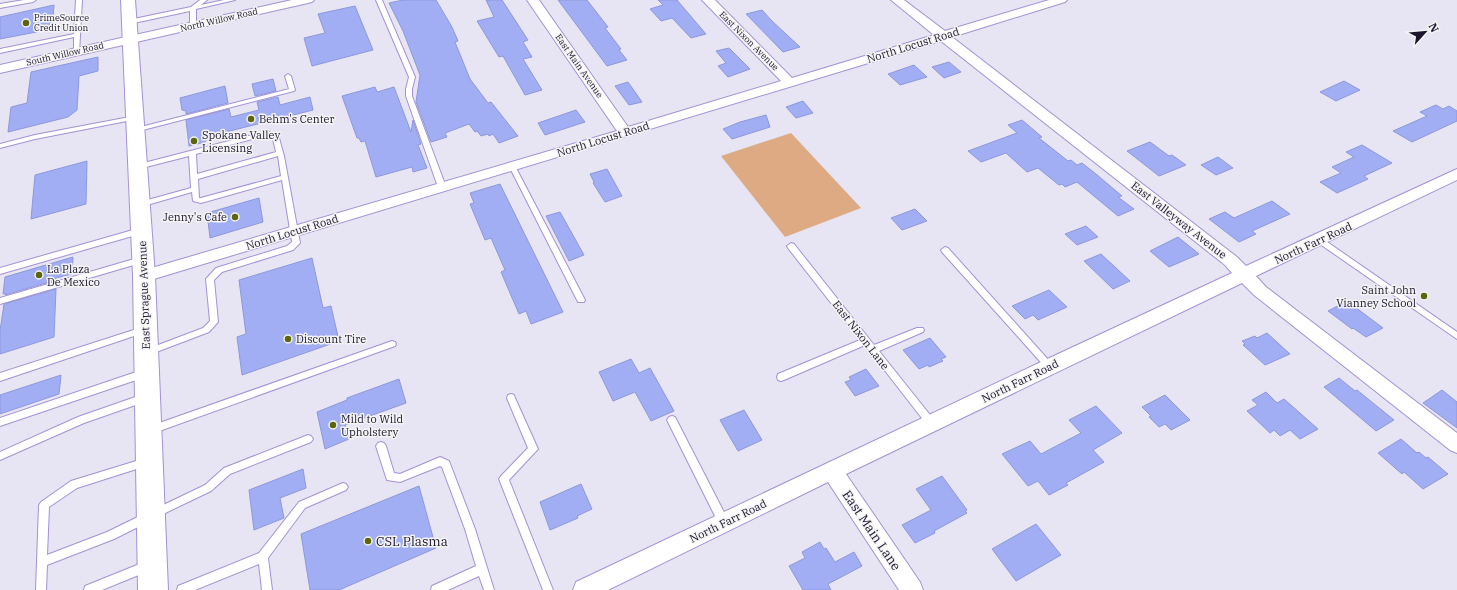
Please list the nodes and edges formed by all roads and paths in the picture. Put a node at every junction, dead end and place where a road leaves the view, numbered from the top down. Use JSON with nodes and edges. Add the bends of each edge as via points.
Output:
{"nodes":[{"id":1,"x":33,"y":0,"type":"edge"},
{"id":2,"x":79,"y":0,"type":"edge"},
{"id":3,"x":128,"y":0,"type":"edge"},
{"id":4,"x":204,"y":0,"type":"edge"},
{"id":5,"x":232,"y":0,"type":"edge"},
{"id":6,"x":308,"y":0,"type":"edge"},
{"id":7,"x":379,"y":0,"type":"edge"},
{"id":8,"x":533,"y":0,"type":"edge"},
{"id":9,"x":708,"y":0,"type":"edge"},
{"id":10,"x":897,"y":0,"type":"edge"},
{"id":11,"x":1061,"y":0,"type":"edge"},
{"id":12,"x":12,"y":2,"type":"edge"},
{"id":13,"x":284,"y":3,"type":"edge"},
{"id":14,"x":0,"y":6,"type":"edge"},
{"id":15,"x":193,"y":8,"type":"junction"},
{"id":16,"x":193,"y":26,"type":"junction"},
{"id":17,"x":130,"y":31,"type":"junction"},
{"id":18,"x":77,"y":35,"type":"junction"},
{"id":19,"x":943,"y":36,"type":"junction"},
{"id":20,"x":0,"y":51,"type":"edge"},
{"id":21,"x":76,"y":52,"type":"junction"},
{"id":22,"x":0,"y":69,"type":"edge"},
{"id":23,"x":288,"y":76,"type":"dead end"},
{"id":24,"x":789,"y":82,"type":"junction"},
{"id":25,"x":135,"y":124,"type":"junction"},
{"id":26,"x":625,"y":133,"type":"junction"},
{"id":27,"x":0,"y":146,"type":"edge"},
{"id":28,"x":192,"y":152,"type":"junction"},
{"id":29,"x":280,"y":153,"type":"junction"},
{"id":30,"x":512,"y":166,"type":"junction"},
{"id":31,"x":138,"y":167,"type":"junction"},
{"id":32,"x":1457,"y":174,"type":"edge"},
{"id":33,"x":195,"y":177,"type":"junction"},
{"id":34,"x":284,"y":177,"type":"junction"},
{"id":35,"x":442,"y":187,"type":"junction"},
{"id":36,"x":195,"y":189,"type":"junction"},
{"id":37,"x":140,"y":205,"type":"junction"},
{"id":38,"x":141,"y":230,"type":"junction"},
{"id":39,"x":294,"y":231,"type":"junction"},
{"id":40,"x":1320,"y":240,"type":"junction"},
{"id":41,"x":791,"y":246,"type":"dead end"},
{"id":42,"x":945,"y":250,"type":"dead end"},
{"id":43,"x":143,"y":268,"type":"junction"},
{"id":44,"x":0,"y":272,"type":"edge"},
{"id":45,"x":1245,"y":275,"type":"junction"},
{"id":46,"x":581,"y":300,"type":"dead end"},
{"id":47,"x":0,"y":301,"type":"edge"},
{"id":48,"x":146,"y":329,"type":"junction"},
{"id":49,"x":920,"y":330,"type":"dead end"},
{"id":50,"x":1457,"y":336,"type":"edge"},
{"id":51,"x":866,"y":341,"type":"junction"},
{"id":52,"x":392,"y":344,"type":"dead end"},
{"id":53,"x":872,"y":350,"type":"junction"},
{"id":54,"x":146,"y":363,"type":"junction"},
{"id":55,"x":1049,"y":366,"type":"junction"},
{"id":56,"x":0,"y":377,"type":"edge"},
{"id":57,"x":781,"y":377,"type":"dead end"},
{"id":58,"x":148,"y":397,"type":"junction"},
{"id":59,"x":511,"y":398,"type":"dead end"},
{"id":60,"x":672,"y":420,"type":"dead end"},
{"id":61,"x":0,"y":422,"type":"edge"},
{"id":62,"x":931,"y":423,"type":"junction"},
{"id":63,"x":148,"y":431,"type":"junction"},
{"id":64,"x":308,"y":439,"type":"dead end"},
{"id":65,"x":1457,"y":444,"type":"edge"},
{"id":66,"x":381,"y":446,"type":"dead end"},
{"id":67,"x":0,"y":456,"type":"edge"},
{"id":68,"x":149,"y":461,"type":"junction"},
{"id":69,"x":832,"y":471,"type":"junction"},
{"id":70,"x":343,"y":487,"type":"dead end"},
{"id":71,"x":151,"y":516,"type":"junction"},
{"id":72,"x":724,"y":522,"type":"junction"},
{"id":73,"x":263,"y":557,"type":"junction"},
{"id":74,"x":42,"y":562,"type":"junction"},
{"id":75,"x":152,"y":563,"type":"junction"},
{"id":76,"x":482,"y":569,"type":"junction"},
{"id":77,"x":41,"y":590,"type":"edge"},
{"id":78,"x":89,"y":590,"type":"edge"},
{"id":79,"x":153,"y":590,"type":"edge"},
{"id":80,"x":182,"y":590,"type":"edge"},
{"id":81,"x":267,"y":590,"type":"edge"},
{"id":82,"x":436,"y":590,"type":"edge"},
{"id":83,"x":489,"y":590,"type":"edge"},
{"id":84,"x":548,"y":590,"type":"edge"},
{"id":85,"x":584,"y":590,"type":"edge"},
{"id":86,"x":912,"y":590,"type":"edge"}],
"edges":[{"from":1,"to":12,"type":"lane"},
{"from":2,"to":18,"type":"lane"},
{"from":3,"to":17,"type":"main road","name":"East Sprague Avenue"},
{"from":4,"to":15,"type":"lane"},
{"from":5,"to":15,"type":"lane"},
{"from":6,"to":13,"type":"street","name":"North Willow Road"},
{"from":7,"to":35,"type":"lane","via":[[412,77],[409,96]]},
{"from":8,"to":26,"type":"street","name":"East Main Avenue"},
{"from":9,"to":24,"type":"street","name":"East Nixon Avenue"},
{"from":10,"to":19,"type":"street","name":"East Valleyway Avenue"},
{"from":11,"to":19,"type":"street","name":"North Locust Road"},
{"from":12,"to":14,"type":"lane"},
{"from":13,"to":16,"type":"street","name":"North Willow Road"},
{"from":15,"to":16,"type":"lane"},
{"from":15,"to":17,"type":"lane"},
{"from":16,"to":17,"type":"street","name":"North Willow Road"},
{"from":17,"to":21,"type":"street","name":"South Willow Road"},
{"from":17,"to":25,"type":"main road","name":"East Sprague Avenue"},
{"from":18,"to":20,"type":"lane"},
{"from":18,"to":21,"type":"lane"},
{"from":19,"to":24,"type":"street","name":"North Locust Road"},
{"from":19,"to":45,"type":"street","name":"East Valleyway Avenue","via":[[1232,261]]},
{"from":21,"to":22,"type":"street","name":"South Willow Road"},
{"from":23,"to":25,"type":"lane","via":[[292,90]]},
{"from":24,"to":26,"type":"street","name":"North Locust Road"},
{"from":25,"to":27,"type":"lane"},
{"from":25,"to":31,"type":"main road","name":"East Sprague Avenue"},
{"from":26,"to":30,"type":"street","name":"North Locust Road"},
{"from":28,"to":29,"type":"lane","via":[[268,134],[276,138]]},
{"from":28,"to":31,"type":"lane"},
{"from":28,"to":33,"type":"lane"},
{"from":29,"to":33,"type":"lane"},
{"from":29,"to":34,"type":"lane"},
{"from":30,"to":35,"type":"street","name":"North Locust Road"},
{"from":30,"to":46,"type":"lane"},
{"from":31,"to":37,"type":"main road","name":"East Sprague Avenue"},
{"from":32,"to":40,"type":"street","name":"North Farr Road"},
{"from":33,"to":36,"type":"lane"},
{"from":34,"to":36,"type":"lane","via":[[201,201],[196,199]]},
{"from":34,"to":39,"type":"lane"},
{"from":35,"to":39,"type":"street","name":"North Locust Road"},
{"from":36,"to":37,"type":"lane"},
{"from":37,"to":38,"type":"main road","name":"East Sprague Avenue"},
{"from":38,"to":43,"type":"main road","name":"East Sprague Avenue"},
{"from":38,"to":44,"type":"lane"},
{"from":39,"to":43,"type":"street","name":"North Locust Road"},
{"from":39,"to":54,"type":"lane","via":[[296,243],[290,248],[219,270],[210,280],[214,322],[206,330]]},
{"from":40,"to":45,"type":"street","name":"North Farr Road"},
{"from":40,"to":50,"type":"lane"},
{"from":41,"to":51,"type":"lane","name":"East Nixon Lane"},
{"from":42,"to":55,"type":"lane"},
{"from":43,"to":47,"type":"lane"},
{"from":43,"to":48,"type":"main road","name":"East Sprague Avenue"},
{"from":45,"to":55,"type":"street","name":"North Farr Road"},
{"from":45,"to":65,"type":"street","name":"East Valleyway Avenue","via":[[1260,291]]},
{"from":48,"to":54,"type":"main road","name":"East Sprague Avenue"},
{"from":48,"to":56,"type":"lane"},
{"from":49,"to":53,"type":"lane"},
{"from":51,"to":53,"type":"lane","name":"East Nixon Lane"},
{"from":51,"to":57,"type":"lane"},
{"from":52,"to":63,"type":"lane"},
{"from":53,"to":62,"type":"lane","name":"East Nixon Lane"},
{"from":54,"to":58,"type":"main road","name":"East Sprague Avenue"},
{"from":54,"to":61,"type":"lane"},
{"from":55,"to":62,"type":"street","name":"North Farr Road"},
{"from":58,"to":63,"type":"main road","name":"East Sprague Avenue"},
{"from":58,"to":67,"type":"lane","via":[[81,420]]},
{"from":59,"to":84,"type":"lane","via":[[533,449],[504,479]]},
{"from":60,"to":72,"type":"lane"},
{"from":62,"to":69,"type":"street","name":"North Farr Road"},
{"from":63,"to":68,"type":"main road","name":"East Sprague Avenue"},
{"from":64,"to":71,"type":"lane","via":[[227,471],[208,488]]},
{"from":66,"to":76,"type":"lane","via":[[390,477],[400,478],[440,461],[446,464]]},
{"from":68,"to":71,"type":"main road","name":"East Sprague Avenue"},
{"from":68,"to":74,"type":"lane","via":[[74,484],[44,505]]},
{"from":69,"to":72,"type":"street","name":"North Farr Road"},
{"from":69,"to":86,"type":"street","name":"East Main Lane"},
{"from":70,"to":73,"type":"lane","via":[[302,505]]},
{"from":71,"to":74,"type":"lane","via":[[110,536]]},
{"from":71,"to":75,"type":"main road","name":"East Sprague Avenue"},
{"from":72,"to":85,"type":"street","name":"North Farr Road"},
{"from":73,"to":80,"type":"lane"},
{"from":73,"to":81,"type":"lane"},
{"from":74,"to":77,"type":"lane"},
{"from":75,"to":78,"type":"lane"},
{"from":75,"to":79,"type":"main road","name":"East Sprague Avenue"},
{"from":76,"to":82,"type":"lane"},
{"from":76,"to":83,"type":"lane"}]}
